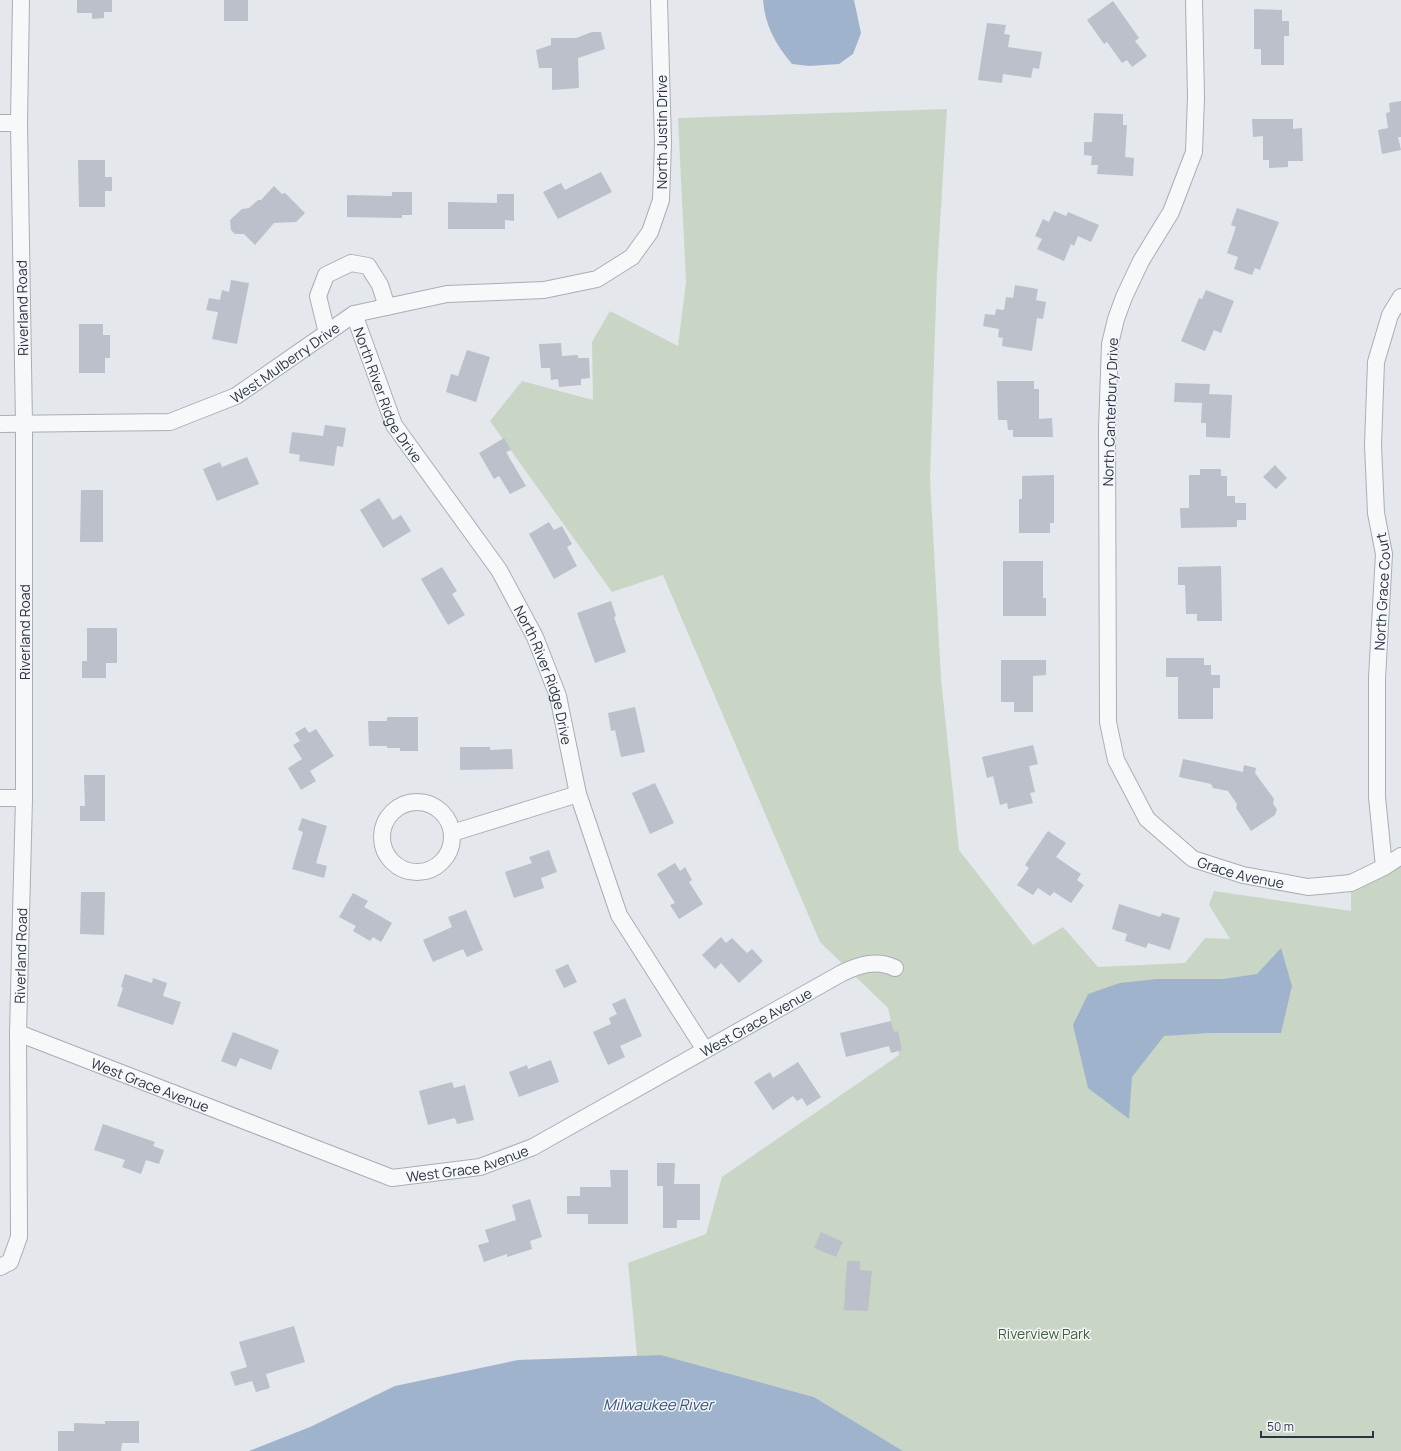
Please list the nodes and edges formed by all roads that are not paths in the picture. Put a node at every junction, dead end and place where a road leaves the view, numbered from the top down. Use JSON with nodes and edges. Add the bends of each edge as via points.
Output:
{"nodes":[{"id":1,"x":21,"y":0,"type":"edge"},
{"id":2,"x":659,"y":0,"type":"edge"},
{"id":3,"x":1194,"y":0,"type":"edge"},
{"id":4,"x":0,"y":123,"type":"edge"},
{"id":5,"x":19,"y":123,"type":"junction"},
{"id":6,"x":632,"y":257,"type":"joint"},
{"id":7,"x":1401,"y":297,"type":"edge"},
{"id":8,"x":387,"y":307,"type":"junction"},
{"id":9,"x":354,"y":314,"type":"junction"},
{"id":10,"x":327,"y":333,"type":"junction"},
{"id":11,"x":0,"y":424,"type":"edge"},
{"id":12,"x":24,"y":424,"type":"junction"},
{"id":13,"x":1108,"y":722,"type":"joint"},
{"id":14,"x":578,"y":794,"type":"junction"},
{"id":15,"x":0,"y":798,"type":"edge"},
{"id":16,"x":24,"y":798,"type":"junction"},
{"id":17,"x":452,"y":833,"type":"junction"},
{"id":18,"x":1401,"y":856,"type":"edge"},
{"id":19,"x":1384,"y":867,"type":"junction"},
{"id":20,"x":895,"y":968,"type":"dead end"},
{"id":21,"x":18,"y":1033,"type":"junction"},
{"id":22,"x":705,"y":1050,"type":"junction"},
{"id":23,"x":5,"y":1265,"type":"edge"}],
"edges":[{"from":1,"to":5,"type":"street","name":"Riverland Road"},
{"from":2,"to":6,"type":"street","name":"North Justin Drive","via":[[663,143],[661,200],[650,232]]},
{"from":3,"to":13,"type":"street","name":"North Canterbury Drive","via":[[1194,152],[1171,212],[1141,261],[1124,297],[1110,344],[1107,429]]},
{"from":4,"to":5,"type":"street"},
{"from":5,"to":12,"type":"street","name":"Riverland Road"},
{"from":6,"to":8,"type":"street","name":"West Mulberry Drive","via":[[597,279],[544,290],[447,294]]},
{"from":7,"to":19,"type":"street","name":"North Grace Court","via":[[1390,315],[1376,362],[1373,445],[1376,513],[1384,554],[1377,678],[1377,797]]},
{"from":8,"to":9,"type":"street","name":"West Mulberry Drive"},
{"from":8,"to":10,"type":"street","via":[[380,285],[368,266],[351,263],[326,275],[318,296]]},
{"from":9,"to":10,"type":"street","name":"West Mulberry Drive"},
{"from":9,"to":14,"type":"street","name":"North River Ridge Drive","via":[[394,425],[499,570],[535,637],[558,696]]},
{"from":10,"to":12,"type":"street","name":"West Mulberry Drive","via":[[236,396],[170,422]]},
{"from":11,"to":12,"type":"street","name":"West Mulberry Drive"},
{"from":12,"to":16,"type":"street","name":"Riverland Road"},
{"from":13,"to":19,"type":"street","name":"Grace Avenue","via":[[1116,760],[1147,819],[1193,859],[1243,875],[1308,887],[1351,883]]},
{"from":14,"to":17,"type":"street"},
{"from":14,"to":22,"type":"street","name":"North River Ridge Drive","via":[[619,915]]},
{"from":15,"to":16,"type":"street"},
{"from":16,"to":21,"type":"street","name":"Riverland Road"},
{"from":17,"to":17,"type":"street","via":[[450,822],[443,812],[422,802],[411,802],[395,810],[385,824],[383,846],[388,857],[396,865],[418,872],[430,870],[447,856],[452,845]]},
{"from":18,"to":19,"type":"street","name":"Grace Avenue"},
{"from":20,"to":22,"type":"street","name":"West Grace Avenue","via":[[884,963],[875,963],[848,970]]},
{"from":21,"to":22,"type":"street","name":"West Grace Avenue","via":[[392,1178],[480,1167],[533,1147]]},
{"from":21,"to":23,"type":"street","name":"Riverland Road","via":[[19,1237]]}]}
